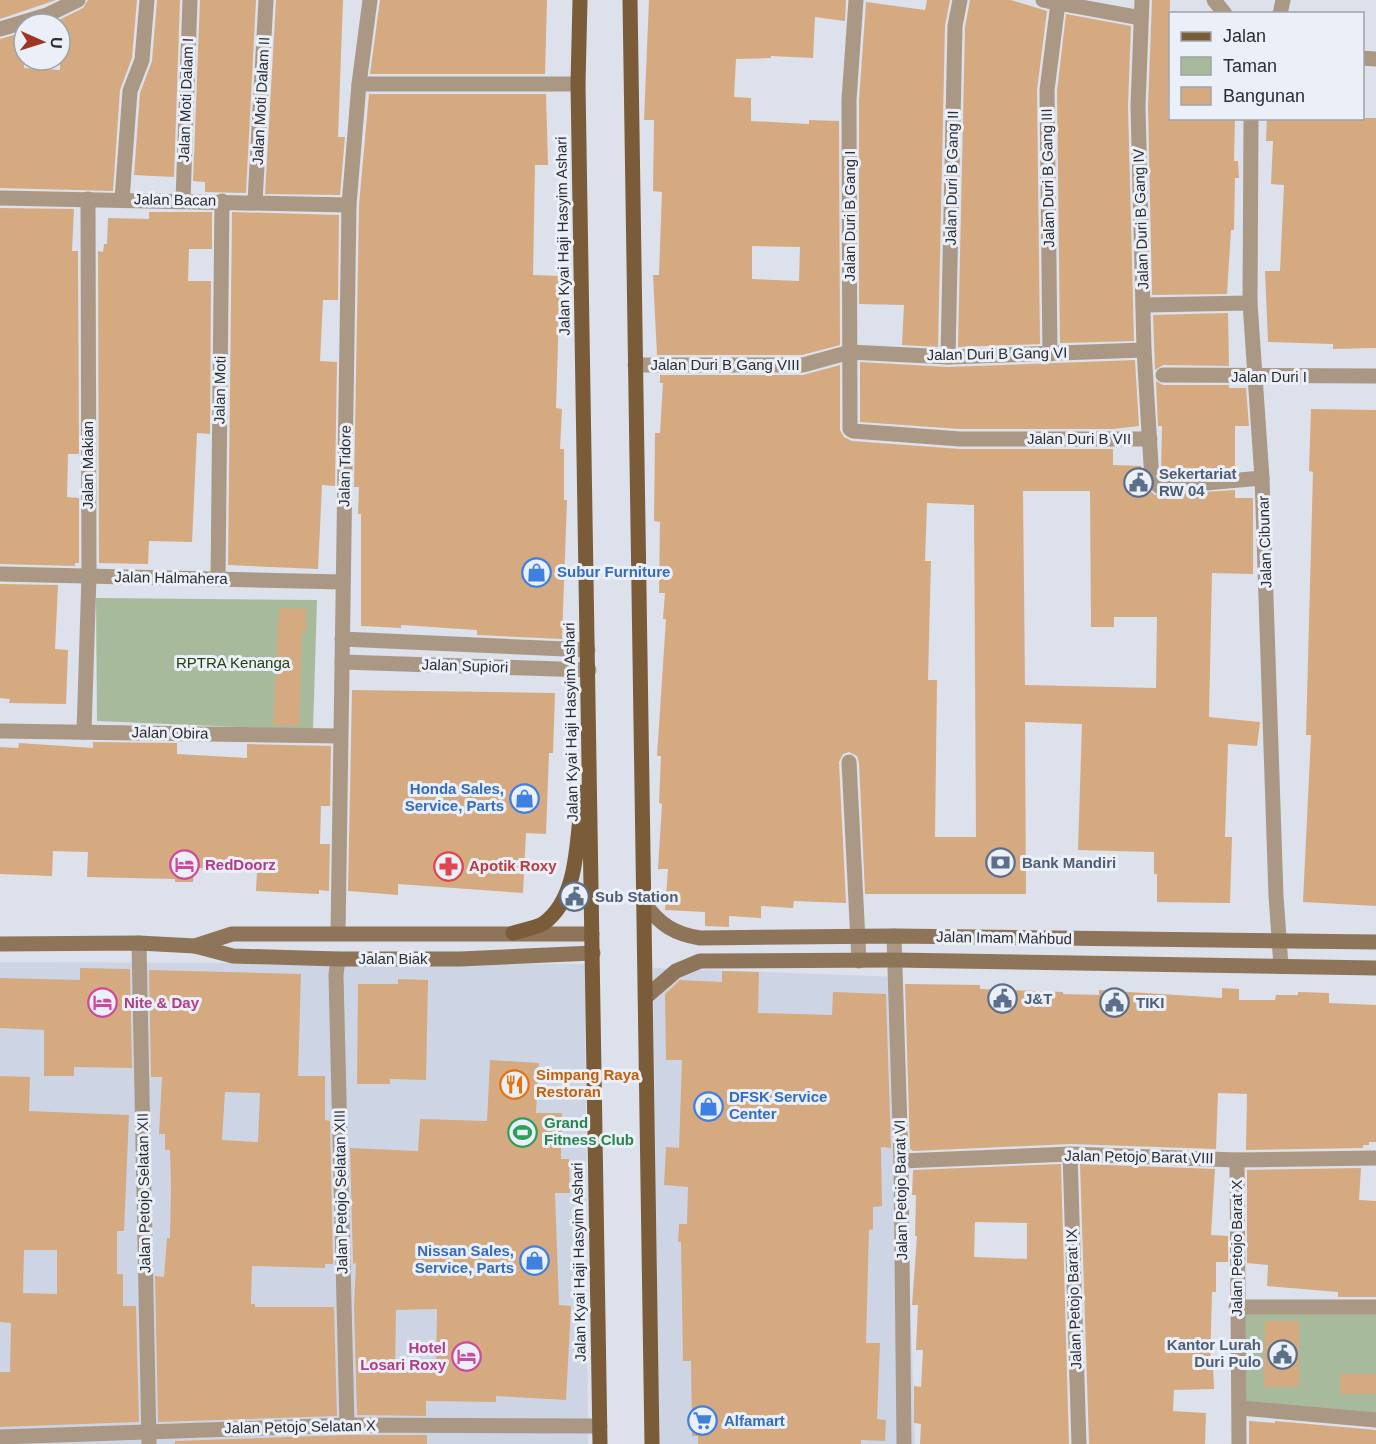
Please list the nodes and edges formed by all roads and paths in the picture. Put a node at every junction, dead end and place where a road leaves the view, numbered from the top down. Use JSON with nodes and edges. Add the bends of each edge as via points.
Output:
{"nodes":[{"id":1,"x":78,"y":0,"type":"edge"},
{"id":2,"x":147,"y":0,"type":"edge"},
{"id":3,"x":190,"y":0,"type":"edge"},
{"id":4,"x":266,"y":0,"type":"edge"},
{"id":5,"x":370,"y":0,"type":"edge"},
{"id":6,"x":580,"y":0,"type":"edge"},
{"id":7,"x":630,"y":0,"type":"edge"},
{"id":8,"x":856,"y":0,"type":"edge"},
{"id":9,"x":960,"y":0,"type":"edge"},
{"id":10,"x":1142,"y":0,"type":"edge"},
{"id":11,"x":1214,"y":0,"type":"edge"},
{"id":12,"x":1051,"y":1,"type":"edge"},
{"id":13,"x":1223,"y":12,"type":"edge"},
{"id":14,"x":1141,"y":18,"type":"junction"},
{"id":15,"x":0,"y":29,"type":"edge"},
{"id":16,"x":359,"y":84,"type":"junction"},
{"id":17,"x":578,"y":84,"type":"junction"},
{"id":18,"x":1251,"y":120,"type":"edge"},
{"id":19,"x":0,"y":198,"type":"edge"},
{"id":20,"x":88,"y":199,"type":"junction"},
{"id":21,"x":122,"y":200,"type":"junction"},
{"id":22,"x":183,"y":200,"type":"junction"},
{"id":23,"x":222,"y":201,"type":"junction"},
{"id":24,"x":255,"y":202,"type":"junction"},
{"id":25,"x":349,"y":205,"type":"junction"},
{"id":26,"x":1250,"y":303,"type":"junction"},
{"id":27,"x":1143,"y":305,"type":"junction"},
{"id":28,"x":1144,"y":350,"type":"junction"},
{"id":29,"x":850,"y":352,"type":"junction"},
{"id":30,"x":1050,"y":354,"type":"junction"},
{"id":31,"x":948,"y":357,"type":"junction"},
{"id":32,"x":635,"y":365,"type":"junction"},
{"id":33,"x":1163,"y":375,"type":"dead end"},
{"id":34,"x":1376,"y":376,"type":"edge"},
{"id":35,"x":1255,"y":378,"type":"junction"},
{"id":36,"x":853,"y":431,"type":"joint"},
{"id":37,"x":1150,"y":439,"type":"junction"},
{"id":38,"x":1262,"y":478,"type":"junction"},
{"id":39,"x":0,"y":574,"type":"edge"},
{"id":40,"x":88,"y":576,"type":"junction"},
{"id":41,"x":218,"y":579,"type":"junction"},
{"id":42,"x":342,"y":582,"type":"junction"},
{"id":43,"x":342,"y":639,"type":"junction"},
{"id":44,"x":588,"y":650,"type":"junction"},
{"id":45,"x":342,"y":662,"type":"junction"},
{"id":46,"x":589,"y":670,"type":"junction"},
{"id":47,"x":0,"y":731,"type":"edge"},
{"id":48,"x":84,"y":732,"type":"junction"},
{"id":49,"x":340,"y":736,"type":"junction"},
{"id":50,"x":589,"y":749,"type":"junction"},
{"id":51,"x":849,"y":762,"type":"dead end"},
{"id":52,"x":645,"y":904,"type":"junction"},
{"id":53,"x":338,"y":933,"type":"junction"},
{"id":54,"x":513,"y":933,"type":"junction"},
{"id":55,"x":592,"y":934,"type":"junction"},
{"id":56,"x":857,"y":936,"type":"junction"},
{"id":57,"x":894,"y":936,"type":"junction"},
{"id":58,"x":1279,"y":940,"type":"junction"},
{"id":59,"x":1376,"y":942,"type":"edge"},
{"id":60,"x":139,"y":943,"type":"junction"},
{"id":61,"x":0,"y":944,"type":"edge"},
{"id":62,"x":195,"y":946,"type":"junction"},
{"id":63,"x":593,"y":953,"type":"junction"},
{"id":64,"x":338,"y":959,"type":"junction"},
{"id":65,"x":894,"y":960,"type":"junction"},
{"id":66,"x":859,"y":961,"type":"junction"},
{"id":67,"x":1281,"y":966,"type":"junction"},
{"id":68,"x":1376,"y":968,"type":"edge"},
{"id":69,"x":647,"y":996,"type":"junction"},
{"id":70,"x":1070,"y":1154,"type":"junction"},
{"id":71,"x":1376,"y":1158,"type":"edge"},
{"id":72,"x":1237,"y":1160,"type":"junction"},
{"id":73,"x":901,"y":1161,"type":"junction"},
{"id":74,"x":1236,"y":1306,"type":"junction"},
{"id":75,"x":1376,"y":1307,"type":"edge"},
{"id":76,"x":1240,"y":1408,"type":"junction"},
{"id":77,"x":1376,"y":1420,"type":"edge"},
{"id":78,"x":347,"y":1425,"type":"junction"},
{"id":79,"x":600,"y":1426,"type":"junction"},
{"id":80,"x":0,"y":1437,"type":"edge"},
{"id":81,"x":149,"y":1437,"type":"edge"},
{"id":82,"x":600,"y":1444,"type":"edge"},
{"id":83,"x":652,"y":1444,"type":"edge"},
{"id":84,"x":904,"y":1444,"type":"edge"},
{"id":85,"x":1079,"y":1444,"type":"edge"},
{"id":86,"x":1239,"y":1444,"type":"edge"}],
"edges":[{"from":1,"to":15,"type":"street","via":[[47,15]]},
{"from":2,"to":21,"type":"street","via":[[142,60],[130,91]]},
{"from":3,"to":22,"type":"street","name":"Jalan Moti Dalam I"},
{"from":4,"to":24,"type":"street","name":"Jalan Moti Dalam II"},
{"from":5,"to":16,"type":"street","name":"Jalan Tidore"},
{"from":6,"to":17,"type":"main road","name":"Jalan Kyai Haji Hasyim Ashari"},
{"from":7,"to":32,"type":"main road"},
{"from":8,"to":29,"type":"street","name":"Jalan Duri B Gang I","via":[[849,100]]},
{"from":9,"to":31,"type":"street","name":"Jalan Duri B Gang II","via":[[955,26]]},
{"from":10,"to":14,"type":"street","name":"Jalan Duri B Gang IV"},
{"from":11,"to":13,"type":"street"},
{"from":12,"to":14,"type":"street"},
{"from":12,"to":30,"type":"street","name":"Jalan Duri B Gang III","via":[[1047,90]]},
{"from":14,"to":27,"type":"street","name":"Jalan Duri B Gang IV","via":[[1138,106]]},
{"from":16,"to":17,"type":"street"},
{"from":16,"to":25,"type":"street","name":"Jalan Tidore"},
{"from":17,"to":44,"type":"main road","name":"Jalan Kyai Haji Hasyim Ashari"},
{"from":18,"to":26,"type":"street","name":"Jalan Cibunar"},
{"from":19,"to":20,"type":"street","name":"Jalan Bacan"},
{"from":20,"to":21,"type":"street","name":"Jalan Bacan"},
{"from":20,"to":40,"type":"street","name":"Jalan Makian"},
{"from":21,"to":22,"type":"street","name":"Jalan Bacan"},
{"from":22,"to":23,"type":"street","name":"Jalan Bacan"},
{"from":23,"to":24,"type":"street","name":"Jalan Bacan"},
{"from":23,"to":41,"type":"street","name":"Jalan Moti"},
{"from":24,"to":25,"type":"street","name":"Jalan Bacan"},
{"from":25,"to":42,"type":"street","name":"Jalan Tidore"},
{"from":26,"to":27,"type":"street"},
{"from":26,"to":35,"type":"street","name":"Jalan Cibunar"},
{"from":27,"to":28,"type":"street","name":"Jalan Duri B Gang IV"},
{"from":28,"to":30,"type":"street","name":"Jalan Duri B Gang VI"},
{"from":28,"to":37,"type":"street","name":"Jalan Duri B Gang IV"},
{"from":29,"to":31,"type":"street","name":"Jalan Duri B Gang VI"},
{"from":29,"to":32,"type":"street","name":"Jalan Duri B Gang VIII","via":[[803,365]]},
{"from":29,"to":36,"type":"street","name":"Jalan Duri B Gang I","via":[[848,424]]},
{"from":30,"to":31,"type":"street","name":"Jalan Duri B Gang VI"},
{"from":32,"to":52,"type":"main road"},
{"from":33,"to":35,"type":"street","name":"Jalan Duri I"},
{"from":34,"to":35,"type":"street","name":"Jalan Duri I"},
{"from":35,"to":38,"type":"street","name":"Jalan Cibunar"},
{"from":36,"to":37,"type":"street","name":"Jalan Duri B VII","via":[[960,439]]},
{"from":37,"to":38,"type":"street","name":"Jalan Duri B VII","via":[[1149,471],[1152,482],[1160,487]]},
{"from":38,"to":58,"type":"street","name":"Jalan Cibunar"},
{"from":39,"to":40,"type":"street","name":"Jalan Halmahera"},
{"from":40,"to":41,"type":"street","name":"Jalan Halmahera"},
{"from":40,"to":48,"type":"street","name":"Jalan Makian"},
{"from":41,"to":42,"type":"street","name":"Jalan Halmahera"},
{"from":42,"to":43,"type":"street","name":"Jalan Tidore"},
{"from":43,"to":44,"type":"street","name":"Jalan Supiori"},
{"from":43,"to":45,"type":"street","name":"Jalan Tidore"},
{"from":44,"to":46,"type":"main road","name":"Jalan Kyai Haji Hasyim Ashari"},
{"from":45,"to":46,"type":"street","name":"Jalan Supiori"},
{"from":45,"to":49,"type":"street","name":"Jalan Tidore"},
{"from":46,"to":50,"type":"main road","name":"Jalan Kyai Haji Hasyim Ashari"},
{"from":47,"to":48,"type":"street","name":"Jalan Obira"},
{"from":48,"to":49,"type":"street","name":"Jalan Obira"},
{"from":49,"to":53,"type":"street","name":"Jalan Tidore"},
{"from":50,"to":54,"type":"main road","via":[[576,849],[562,906],[542,924]]},
{"from":50,"to":55,"type":"main road","name":"Jalan Kyai Haji Hasyim Ashari"},
{"from":51,"to":56,"type":"street"},
{"from":52,"to":56,"type":"main road","name":"Jalan Imam Mahbud","via":[[668,928],[692,937]]},
{"from":52,"to":69,"type":"main road"},
{"from":53,"to":54,"type":"main road","name":"Jalan Biak"},
{"from":53,"to":62,"type":"main road","name":"Jalan Biak","via":[[232,934]]},
{"from":54,"to":55,"type":"main road","name":"Jalan Biak"},
{"from":55,"to":63,"type":"main road","name":"Jalan Kyai Haji Hasyim Ashari"},
{"from":56,"to":57,"type":"main road","name":"Jalan Imam Mahbud"},
{"from":56,"to":66,"type":"street"},
{"from":57,"to":58,"type":"main road","name":"Jalan Imam Mahbud"},
{"from":57,"to":65,"type":"street","name":"Jalan Petojo Barat VI"},
{"from":58,"to":59,"type":"main road","name":"Jalan Imam Mahbud"},
{"from":58,"to":67,"type":"street","name":"Jalan Cibunar"},
{"from":60,"to":61,"type":"main road","name":"Jalan Biak"},
{"from":60,"to":62,"type":"main road","name":"Jalan Biak"},
{"from":60,"to":81,"type":"street","name":"Jalan Petojo Selatan XII"},
{"from":62,"to":64,"type":"main road","name":"Jalan Biak","via":[[233,956]]},
{"from":63,"to":64,"type":"main road","name":"Jalan Biak"},
{"from":63,"to":79,"type":"main road","name":"Jalan Kyai Haji Hasyim Ashari"},
{"from":64,"to":78,"type":"street","name":"Jalan Petojo Selatan XIII"},
{"from":65,"to":66,"type":"main road","name":"Jalan Imam Mahbud"},
{"from":65,"to":67,"type":"main road","name":"Jalan Imam Mahbud"},
{"from":65,"to":73,"type":"street","name":"Jalan Petojo Barat VI"},
{"from":66,"to":69,"type":"main road","name":"Jalan Imam Mahbud","via":[[700,961],[676,971]]},
{"from":67,"to":68,"type":"main road","name":"Jalan Imam Mahbud"},
{"from":69,"to":83,"type":"main road"},
{"from":70,"to":72,"type":"street","name":"Jalan Petojo Barat VIII"},
{"from":70,"to":73,"type":"street","name":"Jalan Petojo Barat VIII"},
{"from":70,"to":85,"type":"street","name":"Jalan Petojo Barat IX"},
{"from":71,"to":72,"type":"street","name":"Jalan Petojo Barat VIII"},
{"from":72,"to":74,"type":"street","name":"Jalan Petojo Barat X"},
{"from":73,"to":84,"type":"street","name":"Jalan Petojo Barat VI"},
{"from":74,"to":75,"type":"street"},
{"from":74,"to":76,"type":"street","name":"Jalan Petojo Barat X"},
{"from":76,"to":77,"type":"street"},
{"from":76,"to":86,"type":"street","name":"Jalan Petojo Barat X"},
{"from":78,"to":79,"type":"street","name":"Jalan Petojo Selatan X"},
{"from":78,"to":81,"type":"street","name":"Jalan Petojo Selatan X"},
{"from":79,"to":82,"type":"main road","name":"Jalan Kyai Haji Hasyim Ashari"},
{"from":80,"to":81,"type":"street","name":"Jalan Petojo Selatan X"}]}
